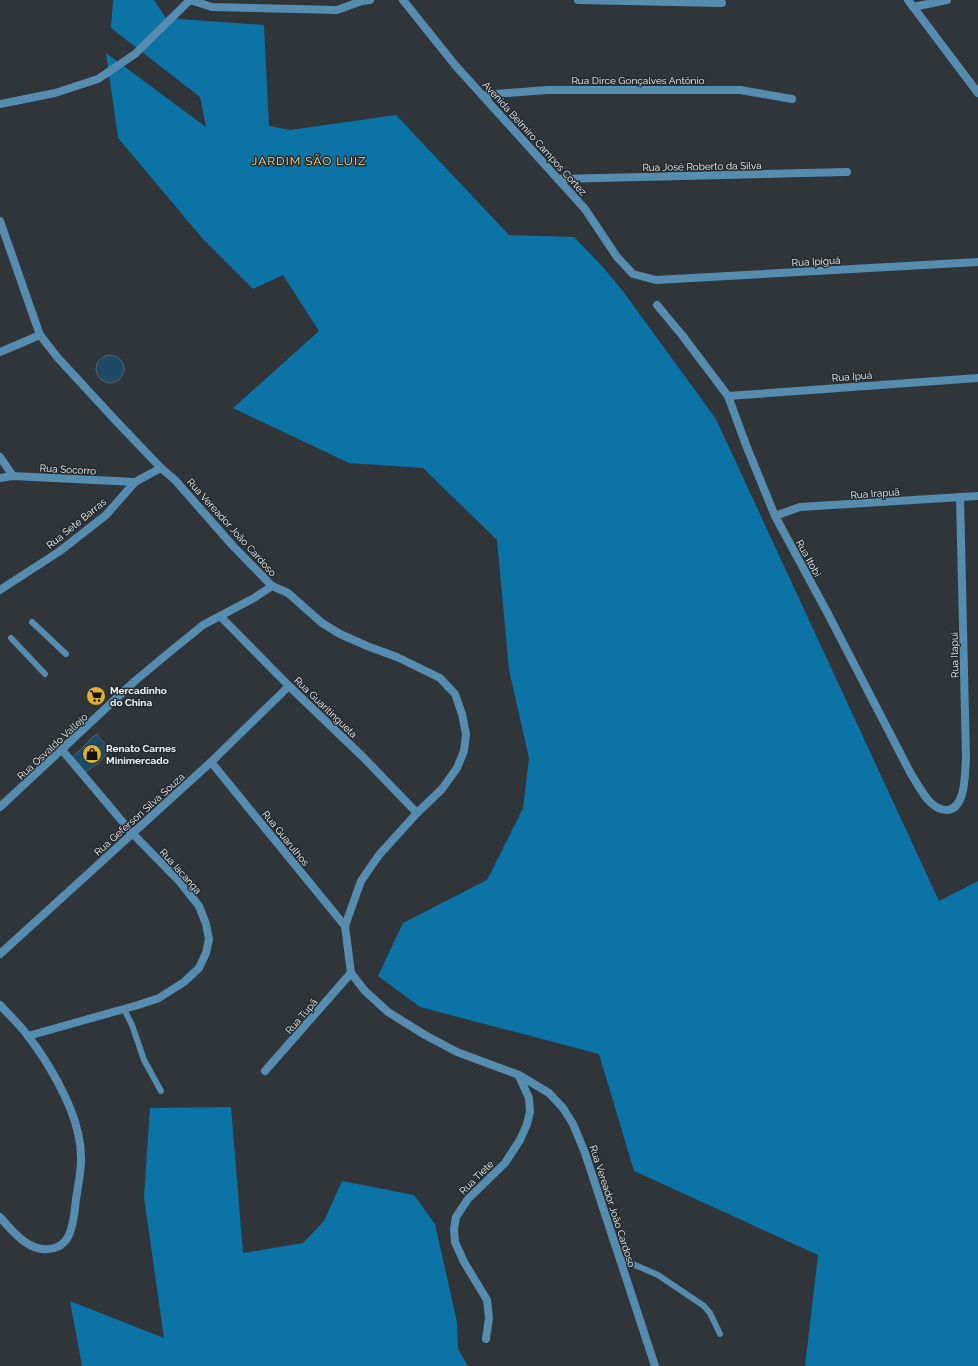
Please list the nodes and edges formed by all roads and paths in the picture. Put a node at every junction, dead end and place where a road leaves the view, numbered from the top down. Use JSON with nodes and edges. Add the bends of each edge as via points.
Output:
{"nodes":[{"id":1,"x":190,"y":0,"type":"edge"},
{"id":2,"x":370,"y":0,"type":"edge"},
{"id":3,"x":402,"y":0,"type":"edge"},
{"id":4,"x":578,"y":0,"type":"edge"},
{"id":5,"x":947,"y":0,"type":"edge"},
{"id":6,"x":722,"y":3,"type":"dead end"},
{"id":7,"x":911,"y":3,"type":"edge"},
{"id":8,"x":978,"y":93,"type":"edge"},
{"id":9,"x":482,"y":95,"type":"junction"},
{"id":10,"x":792,"y":99,"type":"dead end"},
{"id":11,"x":0,"y":104,"type":"edge"},
{"id":12,"x":847,"y":172,"type":"dead end"},
{"id":13,"x":558,"y":179,"type":"junction"},
{"id":14,"x":0,"y":221,"type":"edge"},
{"id":15,"x":978,"y":263,"type":"edge"},
{"id":16,"x":656,"y":280,"type":"joint"},
{"id":17,"x":657,"y":305,"type":"dead end"},
{"id":18,"x":40,"y":335,"type":"junction"},
{"id":19,"x":0,"y":352,"type":"edge"},
{"id":20,"x":978,"y":378,"type":"edge"},
{"id":21,"x":728,"y":396,"type":"junction"},
{"id":22,"x":0,"y":457,"type":"edge"},
{"id":23,"x":161,"y":468,"type":"junction"},
{"id":24,"x":13,"y":476,"type":"junction"},
{"id":25,"x":0,"y":478,"type":"edge"},
{"id":26,"x":135,"y":482,"type":"junction"},
{"id":27,"x":978,"y":496,"type":"edge"},
{"id":28,"x":960,"y":497,"type":"junction"},
{"id":29,"x":775,"y":516,"type":"junction"},
{"id":30,"x":272,"y":586,"type":"junction"},
{"id":31,"x":0,"y":590,"type":"edge"},
{"id":32,"x":221,"y":617,"type":"junction"},
{"id":33,"x":32,"y":622,"type":"dead end"},
{"id":34,"x":11,"y":638,"type":"dead end"},
{"id":35,"x":66,"y":654,"type":"dead end"},
{"id":36,"x":45,"y":674,"type":"dead end"},
{"id":37,"x":289,"y":686,"type":"junction"},
{"id":38,"x":62,"y":750,"type":"junction"},
{"id":39,"x":211,"y":762,"type":"junction"},
{"id":40,"x":0,"y":807,"type":"edge"},
{"id":41,"x":953,"y":808,"type":"joint"},
{"id":42,"x":417,"y":813,"type":"junction"},
{"id":43,"x":132,"y":833,"type":"junction"},
{"id":44,"x":346,"y":926,"type":"junction"},
{"id":45,"x":0,"y":954,"type":"edge"},
{"id":46,"x":351,"y":973,"type":"junction"},
{"id":47,"x":0,"y":1005,"type":"edge"},
{"id":48,"x":124,"y":1009,"type":"junction"},
{"id":49,"x":28,"y":1036,"type":"junction"},
{"id":50,"x":265,"y":1071,"type":"dead end"},
{"id":51,"x":519,"y":1076,"type":"junction"},
{"id":52,"x":161,"y":1091,"type":"dead end"},
{"id":53,"x":0,"y":1217,"type":"edge"},
{"id":54,"x":619,"y":1258,"type":"junction"},
{"id":55,"x":720,"y":1334,"type":"dead end"},
{"id":56,"x":486,"y":1339,"type":"dead end"},
{"id":57,"x":655,"y":1366,"type":"edge"}],
"edges":[{"from":1,"to":2,"type":"street","via":[[212,7],[337,10]]},
{"from":1,"to":11,"type":"street","via":[[135,54],[98,78],[55,93]]},
{"from":3,"to":9,"type":"street","name":"Avenida Belmiro Campos Cortez","via":[[454,65]]},
{"from":4,"to":6,"type":"street"},
{"from":5,"to":7,"type":"street"},
{"from":7,"to":8,"type":"street"},
{"from":9,"to":10,"type":"street","name":"Rua Dirce Gonçalves Antônio","via":[[547,90],[740,90]]},
{"from":9,"to":13,"type":"street","name":"Avenida Belmiro Campos Cortez"},
{"from":12,"to":13,"type":"street","name":"Rua José Roberto da Silva"},
{"from":13,"to":16,"type":"street","name":"Avenida Belmiro Campos Cortez","via":[[586,210],[617,257],[633,274]]},
{"from":14,"to":18,"type":"street","name":"Rua Vereador João Cardoso"},
{"from":15,"to":16,"type":"street","name":"Rua Ipiguá"},
{"from":17,"to":21,"type":"street","name":"Rua Itobi"},
{"from":18,"to":19,"type":"street"},
{"from":18,"to":23,"type":"street","name":"Rua Vereador João Cardoso","via":[[58,358]]},
{"from":20,"to":21,"type":"street","name":"Rua Ipuá"},
{"from":21,"to":29,"type":"street","name":"Rua Itobi"},
{"from":22,"to":24,"type":"street"},
{"from":23,"to":26,"type":"street","name":"Rua Sete Barras"},
{"from":23,"to":30,"type":"street","name":"Rua Vereador João Cardoso"},
{"from":24,"to":25,"type":"street","name":"Rua Socorro"},
{"from":24,"to":26,"type":"street","name":"Rua Socorro"},
{"from":26,"to":31,"type":"street","name":"Rua Sete Barras","via":[[106,515],[60,551]]},
{"from":27,"to":28,"type":"street","name":"Rua Irapuã"},
{"from":28,"to":29,"type":"street","name":"Rua Irapuã","via":[[800,507]]},
{"from":28,"to":41,"type":"street","name":"Rua Itapui","via":[[966,758],[963,792]]},
{"from":29,"to":41,"type":"street","name":"Rua Itobi","via":[[924,795],[936,808]]},
{"from":30,"to":32,"type":"street","name":"Rua Osvaldo Vallejo"},
{"from":30,"to":42,"type":"street","name":"Rua Vereador João Cardoso","via":[[288,592],[322,623],[340,634],[440,678],[455,694],[466,734],[464,751],[457,768],[442,789]]},
{"from":32,"to":37,"type":"street","name":"Rua Guaritingueta"},
{"from":32,"to":38,"type":"street","name":"Rua Osvaldo Vallejo","via":[[203,625],[136,680]]},
{"from":33,"to":35,"type":"lane"},
{"from":34,"to":36,"type":"lane"},
{"from":37,"to":39,"type":"street","name":"Rua Geferson Silva Souza"},
{"from":37,"to":42,"type":"street","name":"Rua Guaritingueta","via":[[364,757]]},
{"from":38,"to":40,"type":"street","name":"Rua Osvaldo Vallejo"},
{"from":38,"to":43,"type":"street","name":"Rua Iacanga"},
{"from":39,"to":43,"type":"street","name":"Rua Geferson Silva Souza"},
{"from":39,"to":44,"type":"street","name":"Rua Guarulhos"},
{"from":42,"to":44,"type":"street","name":"Rua Vereador João Cardoso","via":[[379,855],[361,881]]},
{"from":43,"to":45,"type":"street","name":"Rua Geferson Silva Souza"},
{"from":43,"to":48,"type":"street","name":"Rua Iacanga","via":[[179,881],[199,906],[209,939],[206,953],[198,968],[184,982],[159,998]]},
{"from":44,"to":46,"type":"street"},
{"from":46,"to":50,"type":"street","name":"Rua Tupã"},
{"from":46,"to":51,"type":"street","name":"Rua Vereador João Cardoso","via":[[365,991],[388,1012],[425,1035],[457,1052]]},
{"from":47,"to":49,"type":"street"},
{"from":48,"to":49,"type":"street","name":"Rua Iacanga"},
{"from":48,"to":52,"type":"lane","via":[[144,1060]]},
{"from":49,"to":53,"type":"street","via":[[66,1100],[78,1133],[82,1160],[79,1182],[71,1230],[59,1247],[49,1250],[38,1249],[26,1243]]},
{"from":51,"to":54,"type":"street","name":"Rua Vereador João Cardoso","via":[[549,1093],[573,1124]]},
{"from":51,"to":56,"type":"street","name":"Rua Tiete","via":[[530,1098],[527,1124],[505,1163],[468,1199],[456,1217],[454,1229],[455,1242],[464,1262],[487,1300],[489,1318]]},
{"from":54,"to":55,"type":"lane","via":[[658,1275],[704,1306]]},
{"from":54,"to":57,"type":"street","name":"Rua Vereador João Cardoso"}]}
